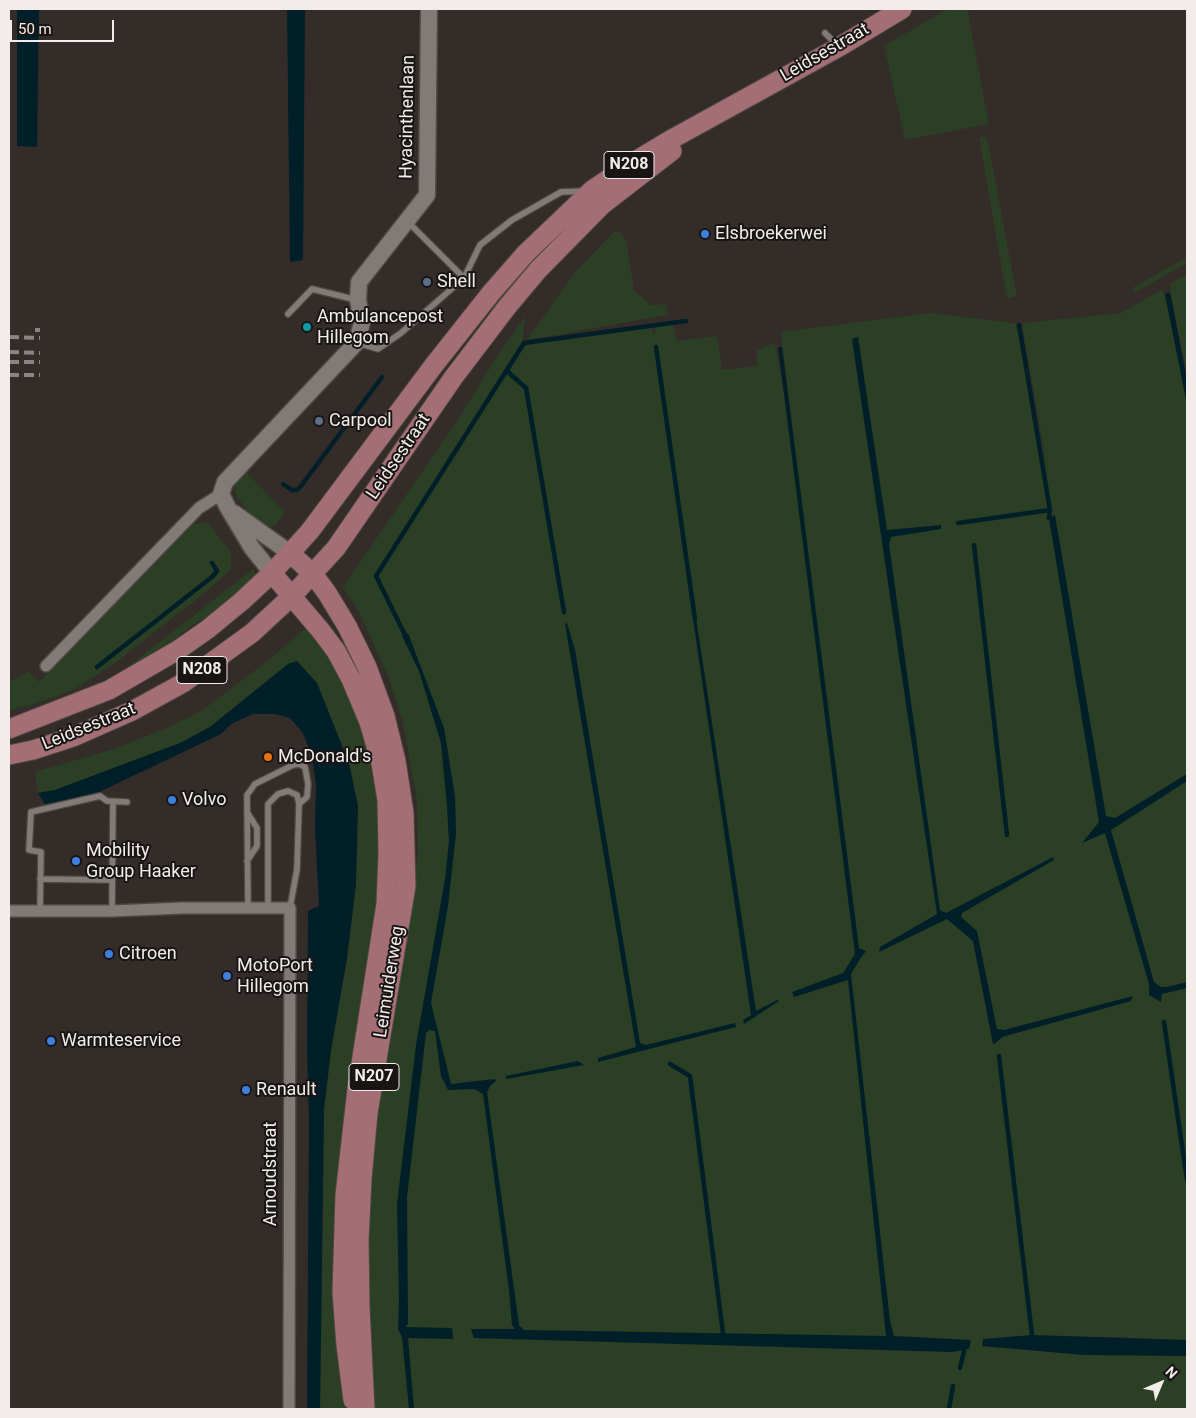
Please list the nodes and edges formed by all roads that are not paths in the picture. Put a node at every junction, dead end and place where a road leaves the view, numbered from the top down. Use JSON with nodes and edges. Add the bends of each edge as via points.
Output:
{"nodes":[{"id":1,"x":429,"y":9,"type":"edge"},
{"id":2,"x":902,"y":9,"type":"edge"},
{"id":3,"x":825,"y":33,"type":"dead end"},
{"id":4,"x":839,"y":46,"type":"junction"},
{"id":5,"x":748,"y":97,"type":"junction"},
{"id":6,"x":592,"y":190,"type":"junction"},
{"id":7,"x":406,"y":221,"type":"junction"},
{"id":8,"x":464,"y":278,"type":"junction"},
{"id":9,"x":358,"y":300,"type":"junction"},
{"id":10,"x":288,"y":314,"type":"dead end"},
{"id":11,"x":358,"y":342,"type":"junction"},
{"id":12,"x":224,"y":501,"type":"junction"},
{"id":13,"x":290,"y":553,"type":"junction"},
{"id":14,"x":272,"y":573,"type":"junction"},
{"id":15,"x":313,"y":574,"type":"junction"},
{"id":16,"x":292,"y":596,"type":"junction"},
{"id":17,"x":46,"y":666,"type":"dead end"},
{"id":18,"x":9,"y":729,"type":"edge"},
{"id":19,"x":9,"y":755,"type":"edge"},
{"id":20,"x":113,"y":802,"type":"junction"},
{"id":21,"x":127,"y":802,"type":"dead end"},
{"id":22,"x":299,"y":804,"type":"junction"},
{"id":23,"x":247,"y":811,"type":"junction"},
{"id":24,"x":247,"y":861,"type":"junction"},
{"id":25,"x":40,"y":879,"type":"junction"},
{"id":26,"x":112,"y":880,"type":"junction"},
{"id":27,"x":268,"y":907,"type":"junction"},
{"id":28,"x":248,"y":908,"type":"junction"},
{"id":29,"x":290,"y":908,"type":"junction"},
{"id":30,"x":40,"y":910,"type":"junction"},
{"id":31,"x":9,"y":911,"type":"edge"},
{"id":32,"x":112,"y":912,"type":"junction"},
{"id":33,"x":289,"y":1409,"type":"edge"},
{"id":34,"x":354,"y":1409,"type":"edge"},
{"id":35,"x":365,"y":1409,"type":"edge"}],
"edges":[{"from":1,"to":7,"type":"street","name":"Hyacinthenlaan","via":[[427,195]]},
{"from":2,"to":4,"type":"main road","name":"Leidsestraat","number":"N208"},
{"from":3,"to":4,"type":"lane"},
{"from":4,"to":5,"type":"main road","name":"Leidsestraat","number":"N208"},
{"from":5,"to":6,"type":"main road","name":"Leidsestraat","number":"N208","via":[[640,158]]},
{"from":5,"to":15,"type":"main road","name":"Leidsestraat","number":"N208","via":[[602,205],[538,270],[453,378],[336,548]]},
{"from":6,"to":8,"type":"lane","name":"Leidsestraat","via":[[561,192],[512,220],[480,245]]},
{"from":6,"to":13,"type":"main road","name":"Leidsestraat","number":"N208","via":[[526,253],[491,293]]},
{"from":7,"to":8,"type":"lane"},
{"from":7,"to":9,"type":"street","name":"Hyacinthenlaan","via":[[359,282]]},
{"from":8,"to":11,"type":"lane","name":"Leidsestraat","via":[[402,333],[378,349]]},
{"from":9,"to":10,"type":"lane","via":[[312,289]]},
{"from":9,"to":11,"type":"street","via":[[362,322]]},
{"from":11,"to":12,"type":"street","via":[[225,482]]},
{"from":12,"to":13,"type":"street"},
{"from":12,"to":14,"type":"street","via":[[252,548]]},
{"from":12,"to":17,"type":"street","via":[[199,508]]},
{"from":13,"to":14,"type":"main road","name":"Leidsestraat","number":"N208"},
{"from":13,"to":15,"type":"main road","number":"N207"},
{"from":14,"to":16,"type":"main road","number":"N207"},
{"from":14,"to":18,"type":"main road","name":"Leidsestraat","number":"N208","via":[[208,629],[160,661],[109,690]]},
{"from":15,"to":16,"type":"main road","name":"Leidsestraat","number":"N208"},
{"from":15,"to":35,"type":"main road","name":"Leimuiderweg","number":"N207","via":[[367,667],[385,716],[404,813],[406,886],[368,1113],[362,1179],[359,1240]]},
{"from":16,"to":19,"type":"main road","name":"Leidsestraat","number":"N208","via":[[252,633],[183,683],[132,712],[73,737]]},
{"from":16,"to":34,"type":"main road","name":"Leimuiderweg","number":"N207","via":[[336,651],[351,678],[369,722],[388,800],[386,904],[357,1089],[345,1195],[342,1292]]},
{"from":20,"to":21,"type":"lane"},
{"from":20,"to":25,"type":"lane","via":[[100,796],[31,812],[29,850],[40,852]]},
{"from":20,"to":26,"type":"lane"},
{"from":22,"to":23,"type":"lane","name":"Arnoudstraat","via":[[307,796],[308,784],[305,767],[299,764],[255,784],[247,795]]},
{"from":22,"to":27,"type":"lane","via":[[296,795],[288,791],[278,794],[268,804]]},
{"from":22,"to":29,"type":"lane","name":"Arnoudstraat","via":[[296,869]]},
{"from":23,"to":24,"type":"lane","name":"Arnoudstraat"},
{"from":23,"to":24,"type":"lane","via":[[257,828],[257,846]]},
{"from":24,"to":28,"type":"lane","name":"Arnoudstraat"},
{"from":25,"to":26,"type":"lane"},
{"from":25,"to":30,"type":"lane"},
{"from":26,"to":32,"type":"lane"},
{"from":27,"to":28,"type":"street"},
{"from":27,"to":29,"type":"street"},
{"from":28,"to":32,"type":"street"},
{"from":29,"to":33,"type":"street","name":"Arnoudstraat"},
{"from":30,"to":31,"type":"street"},
{"from":30,"to":32,"type":"street"}]}
